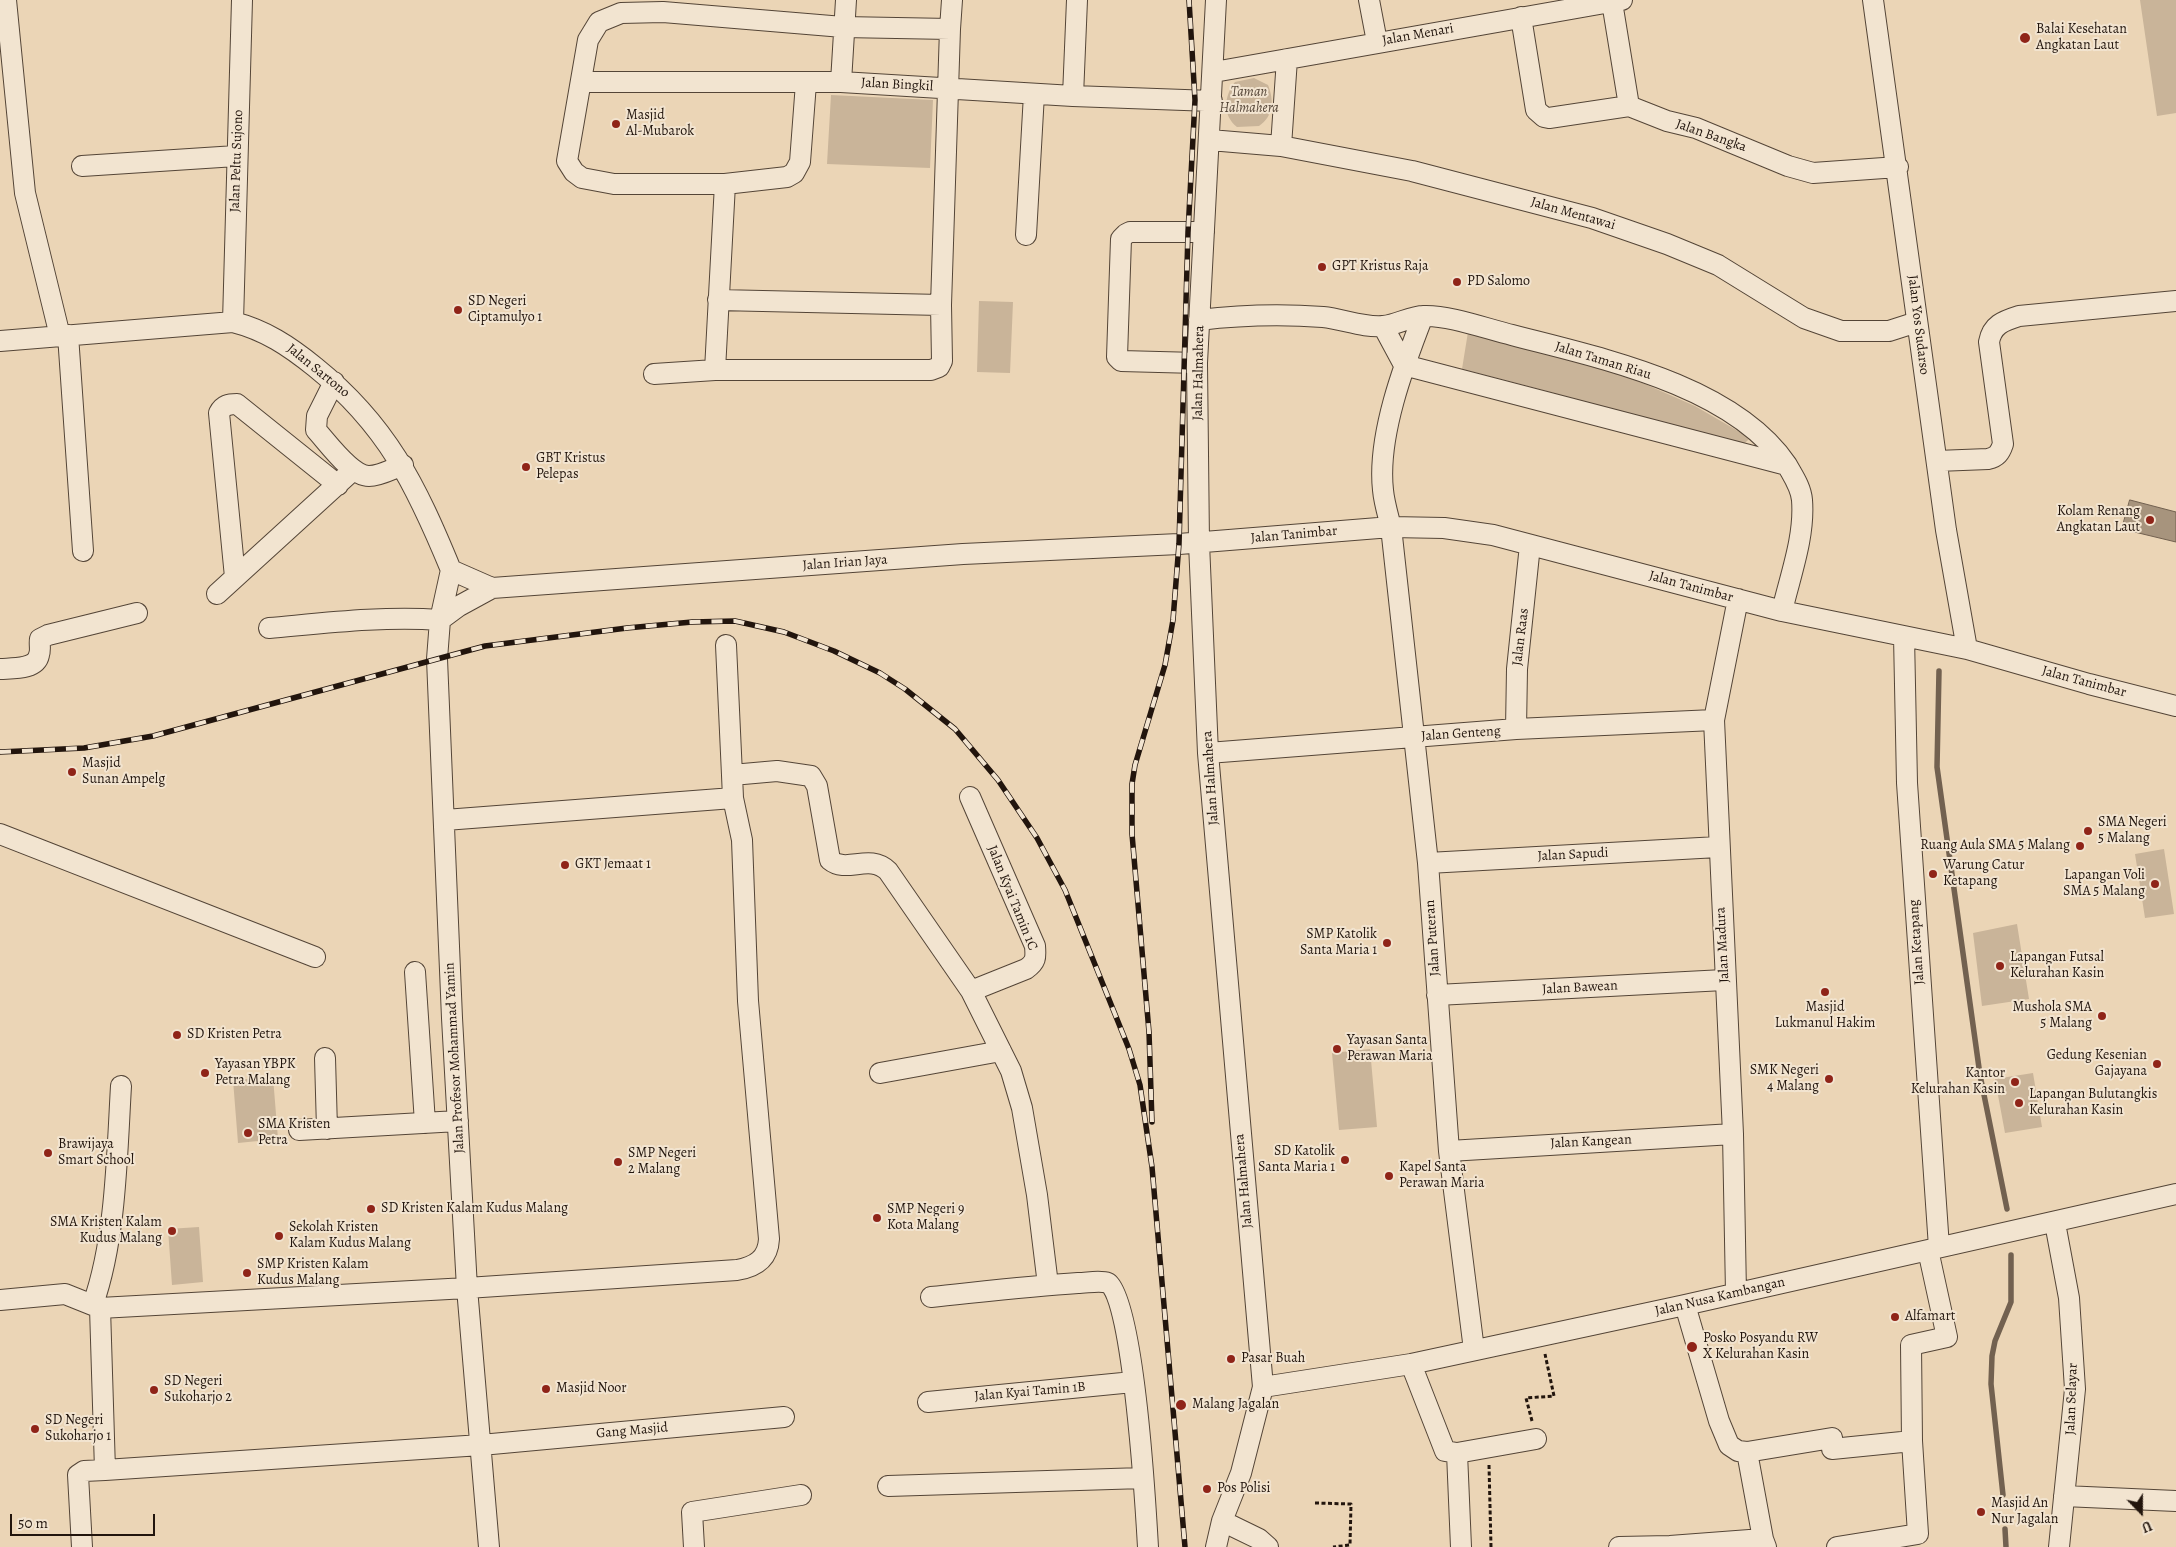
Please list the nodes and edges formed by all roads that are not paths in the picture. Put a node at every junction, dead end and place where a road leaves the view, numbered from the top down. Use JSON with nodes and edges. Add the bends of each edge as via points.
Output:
{"nodes":[{"id":1,"x":6,"y":0,"type":"edge"},
{"id":2,"x":242,"y":0,"type":"edge"},
{"id":3,"x":846,"y":0,"type":"edge"},
{"id":4,"x":952,"y":0,"type":"edge"},
{"id":5,"x":1078,"y":0,"type":"edge"},
{"id":6,"x":1216,"y":0,"type":"edge"},
{"id":7,"x":1369,"y":0,"type":"edge"},
{"id":8,"x":1873,"y":0,"type":"edge"},
{"id":9,"x":1617,"y":1,"type":"edge"},
{"id":10,"x":1521,"y":17,"type":"junction"},
{"id":11,"x":843,"y":27,"type":"junction"},
{"id":12,"x":950,"y":29,"type":"junction"},
{"id":13,"x":1377,"y":42,"type":"junction"},
{"id":14,"x":1287,"y":59,"type":"junction"},
{"id":15,"x":1214,"y":72,"type":"junction"},
{"id":16,"x":581,"y":82,"type":"junction"},
{"id":17,"x":841,"y":82,"type":"junction"},
{"id":18,"x":806,"y":83,"type":"junction"},
{"id":19,"x":948,"y":88,"type":"junction"},
{"id":20,"x":1034,"y":94,"type":"junction"},
{"id":21,"x":1074,"y":96,"type":"junction"},
{"id":22,"x":1212,"y":101,"type":"junction"},
{"id":23,"x":1629,"y":106,"type":"junction"},
{"id":24,"x":1210,"y":140,"type":"junction"},
{"id":25,"x":1281,"y":146,"type":"junction"},
{"id":26,"x":236,"y":156,"type":"junction"},
{"id":27,"x":82,"y":166,"type":"dead end"},
{"id":28,"x":1898,"y":167,"type":"junction"},
{"id":29,"x":725,"y":184,"type":"junction"},
{"id":30,"x":1204,"y":232,"type":"junction"},
{"id":31,"x":1026,"y":235,"type":"dead end"},
{"id":32,"x":718,"y":300,"type":"junction"},
{"id":33,"x":2176,"y":301,"type":"edge"},
{"id":34,"x":941,"y":305,"type":"junction"},
{"id":35,"x":1423,"y":316,"type":"junction"},
{"id":36,"x":1199,"y":320,"type":"junction"},
{"id":37,"x":233,"y":322,"type":"junction"},
{"id":38,"x":1917,"y":322,"type":"junction"},
{"id":39,"x":1383,"y":326,"type":"junction"},
{"id":40,"x":64,"y":335,"type":"junction"},
{"id":41,"x":0,"y":341,"type":"edge"},
{"id":42,"x":1197,"y":363,"type":"junction"},
{"id":43,"x":1404,"y":365,"type":"junction"},
{"id":44,"x":715,"y":370,"type":"junction"},
{"id":45,"x":654,"y":374,"type":"dead end"},
{"id":46,"x":334,"y":382,"type":"junction"},
{"id":47,"x":1937,"y":461,"type":"junction"},
{"id":48,"x":403,"y":465,"type":"junction"},
{"id":49,"x":1787,"y":465,"type":"junction"},
{"id":50,"x":353,"y":470,"type":"junction"},
{"id":51,"x":338,"y":485,"type":"junction"},
{"id":52,"x":1391,"y":527,"type":"junction"},
{"id":53,"x":1199,"y":543,"type":"junction"},
{"id":54,"x":1530,"y":545,"type":"junction"},
{"id":55,"x":83,"y":551,"type":"dead end"},
{"id":56,"x":451,"y":570,"type":"junction"},
{"id":57,"x":235,"y":577,"type":"junction"},
{"id":58,"x":492,"y":588,"type":"junction"},
{"id":59,"x":216,"y":594,"type":"dead end"},
{"id":60,"x":1738,"y":599,"type":"junction"},
{"id":61,"x":1782,"y":611,"type":"junction"},
{"id":62,"x":137,"y":613,"type":"dead end"},
{"id":63,"x":440,"y":620,"type":"junction"},
{"id":64,"x":269,"y":628,"type":"dead end"},
{"id":65,"x":1904,"y":636,"type":"junction"},
{"id":66,"x":726,"y":645,"type":"dead end"},
{"id":67,"x":1967,"y":649,"type":"junction"},
{"id":68,"x":0,"y":669,"type":"edge"},
{"id":69,"x":2176,"y":706,"type":"edge"},
{"id":70,"x":1714,"y":720,"type":"junction"},
{"id":71,"x":1516,"y":730,"type":"junction"},
{"id":72,"x":1415,"y":737,"type":"junction"},
{"id":73,"x":1208,"y":753,"type":"junction"},
{"id":74,"x":732,"y":775,"type":"junction"},
{"id":75,"x":970,"y":797,"type":"dead end"},
{"id":76,"x":733,"y":798,"type":"junction"},
{"id":77,"x":444,"y":820,"type":"junction"},
{"id":78,"x":0,"y":834,"type":"edge"},
{"id":79,"x":1718,"y":847,"type":"junction"},
{"id":80,"x":1428,"y":863,"type":"junction"},
{"id":81,"x":315,"y":957,"type":"dead end"},
{"id":82,"x":415,"y":972,"type":"dead end"},
{"id":83,"x":1724,"y":980,"type":"junction"},
{"id":84,"x":971,"y":991,"type":"junction"},
{"id":85,"x":1437,"y":995,"type":"junction"},
{"id":86,"x":1001,"y":1051,"type":"junction"},
{"id":87,"x":325,"y":1058,"type":"dead end"},
{"id":88,"x":880,"y":1073,"type":"dead end"},
{"id":89,"x":121,"y":1086,"type":"dead end"},
{"id":90,"x":458,"y":1121,"type":"junction"},
{"id":91,"x":425,"y":1122,"type":"junction"},
{"id":92,"x":327,"y":1128,"type":"junction"},
{"id":93,"x":299,"y":1130,"type":"dead end"},
{"id":94,"x":1732,"y":1134,"type":"junction"},
{"id":95,"x":1448,"y":1151,"type":"junction"},
{"id":96,"x":2176,"y":1194,"type":"edge"},
{"id":97,"x":2055,"y":1223,"type":"junction"},
{"id":98,"x":1934,"y":1248,"type":"junction"},
{"id":99,"x":1048,"y":1285,"type":"junction"},
{"id":100,"x":467,"y":1288,"type":"junction"},
{"id":101,"x":1736,"y":1293,"type":"junction"},
{"id":102,"x":931,"y":1297,"type":"dead end"},
{"id":103,"x":0,"y":1300,"type":"edge"},
{"id":104,"x":1685,"y":1305,"type":"junction"},
{"id":105,"x":96,"y":1306,"type":"junction"},
{"id":106,"x":1474,"y":1350,"type":"junction"},
{"id":107,"x":1411,"y":1364,"type":"junction"},
{"id":108,"x":1133,"y":1382,"type":"junction"},
{"id":109,"x":1263,"y":1387,"type":"junction"},
{"id":110,"x":928,"y":1402,"type":"dead end"},
{"id":111,"x":784,"y":1417,"type":"dead end"},
{"id":112,"x":1536,"y":1439,"type":"road end"},
{"id":113,"x":1912,"y":1441,"type":"junction"},
{"id":114,"x":481,"y":1446,"type":"junction"},
{"id":115,"x":1748,"y":1452,"type":"junction"},
{"id":116,"x":1457,"y":1453,"type":"junction"},
{"id":117,"x":105,"y":1470,"type":"junction"},
{"id":118,"x":1143,"y":1478,"type":"junction"},
{"id":119,"x":888,"y":1486,"type":"dead end"},
{"id":120,"x":801,"y":1495,"type":"dead end"},
{"id":121,"x":2064,"y":1496,"type":"junction"},
{"id":122,"x":2176,"y":1501,"type":"edge"},
{"id":123,"x":1222,"y":1521,"type":"junction"},
{"id":124,"x":1906,"y":1541,"type":"edge"},
{"id":125,"x":1765,"y":1543,"type":"edge"},
{"id":126,"x":82,"y":1547,"type":"edge"},
{"id":127,"x":489,"y":1547,"type":"edge"},
{"id":128,"x":694,"y":1547,"type":"edge"},
{"id":129,"x":1148,"y":1547,"type":"edge"},
{"id":130,"x":1216,"y":1547,"type":"edge"},
{"id":131,"x":1268,"y":1547,"type":"edge"},
{"id":132,"x":1461,"y":1547,"type":"edge"},
{"id":133,"x":1619,"y":1547,"type":"edge"},
{"id":134,"x":1837,"y":1547,"type":"edge"},
{"id":135,"x":2059,"y":1547,"type":"edge"}],
"edges":[{"from":1,"to":40,"type":"street","via":[[25,193]]},
{"from":2,"to":26,"type":"street","name":"Jalan Peltu Sujono"},
{"from":3,"to":11,"type":"street"},
{"from":4,"to":12,"type":"street"},
{"from":5,"to":21,"type":"street"},
{"from":6,"to":15,"type":"street","name":"Jalan Halmahera"},
{"from":7,"to":13,"type":"street"},
{"from":8,"to":28,"type":"street","name":"Jalan Yos Sudarso"},
{"from":9,"to":10,"type":"street","name":"Jalan Menari"},
{"from":9,"to":23,"type":"street"},
{"from":10,"to":13,"type":"street","name":"Jalan Menari"},
{"from":10,"to":23,"type":"street","via":[[1536,110],[1540,114],[1550,118]]},
{"from":11,"to":12,"type":"street"},
{"from":11,"to":16,"type":"street","via":[[664,12],[621,13],[599,22],[593,29]]},
{"from":11,"to":17,"type":"street"},
{"from":12,"to":19,"type":"street"},
{"from":13,"to":14,"type":"street","name":"Jalan Menari"},
{"from":14,"to":15,"type":"street","name":"Jalan Menari"},
{"from":14,"to":25,"type":"street"},
{"from":15,"to":22,"type":"street","name":"Jalan Halmahera"},
{"from":16,"to":18,"type":"street","name":"Jalan Bingkil"},
{"from":16,"to":29,"type":"street","via":[[567,161],[582,178],[614,184]]},
{"from":17,"to":18,"type":"street","name":"Jalan Bingkil"},
{"from":17,"to":19,"type":"street","name":"Jalan Bingkil"},
{"from":18,"to":29,"type":"street","via":[[799,168],[787,177]]},
{"from":19,"to":20,"type":"street","name":"Jalan Bingkil"},
{"from":19,"to":34,"type":"street"},
{"from":20,"to":21,"type":"street","name":"Jalan Bingkil"},
{"from":20,"to":31,"type":"street"},
{"from":21,"to":22,"type":"street","name":"Jalan Bingkil"},
{"from":22,"to":24,"type":"street","name":"Jalan Halmahera"},
{"from":23,"to":28,"type":"street","name":"Jalan Bangka","via":[[1696,128],[1788,166],[1813,172]]},
{"from":24,"to":25,"type":"street","name":"Jalan Mentawai"},
{"from":24,"to":30,"type":"street","name":"Jalan Halmahera"},
{"from":25,"to":38,"type":"street","name":"Jalan Mentawai","via":[[1412,171],[1499,192],[1632,231],[1718,265],[1804,318],[1841,331],[1889,331]]},
{"from":26,"to":27,"type":"street"},
{"from":26,"to":37,"type":"street","name":"Jalan Peltu Sujono"},
{"from":28,"to":38,"type":"street","name":"Jalan Yos Sudarso"},
{"from":29,"to":32,"type":"street"},
{"from":30,"to":36,"type":"street","name":"Jalan Halmahera"},
{"from":30,"to":42,"type":"street","via":[[1130,232],[1121,239],[1117,357],[1121,361]]},
{"from":32,"to":34,"type":"street"},
{"from":32,"to":44,"type":"street"},
{"from":33,"to":47,"type":"street","via":[[2019,316],[1997,325],[1989,342],[2003,444],[2001,449],[1994,458]]},
{"from":34,"to":44,"type":"street","via":[[942,361],[935,369]]},
{"from":35,"to":39,"type":"street","name":"Jalan Taman Riau"},
{"from":35,"to":43,"type":"street"},
{"from":35,"to":49,"type":"street","name":"Jalan Taman Riau","via":[[1458,321],[1640,370],[1721,407],[1771,444]]},
{"from":36,"to":39,"type":"street","name":"Jalan Taman Riau","via":[[1246,314],[1324,317]]},
{"from":36,"to":42,"type":"street","name":"Jalan Halmahera"},
{"from":37,"to":40,"type":"street","name":"Jalan Sartono"},
{"from":37,"to":46,"type":"street","name":"Jalan Sartono","via":[[255,328],[294,348]]},
{"from":38,"to":47,"type":"street","name":"Jalan Yos Sudarso"},
{"from":39,"to":43,"type":"street"},
{"from":40,"to":41,"type":"street","name":"Jalan Sartono"},
{"from":40,"to":55,"type":"street"},
{"from":42,"to":53,"type":"street","name":"Jalan Halmahera"},
{"from":43,"to":49,"type":"street"},
{"from":43,"to":52,"type":"street","name":"Jalan Puteran","via":[[1385,452],[1383,489]]},
{"from":44,"to":45,"type":"street"},
{"from":46,"to":48,"type":"street","name":"Jalan Sartono","via":[[371,420]]},
{"from":46,"to":50,"type":"street","via":[[317,416],[316,430]]},
{"from":47,"to":67,"type":"street","name":"Jalan Yos Sudarso"},
{"from":48,"to":50,"type":"street","via":[[371,476]]},
{"from":48,"to":56,"type":"street","name":"Jalan Sartono"},
{"from":49,"to":61,"type":"street","name":"Jalan Taman Riau","via":[[1798,486],[1802,515]]},
{"from":50,"to":51,"type":"street"},
{"from":51,"to":57,"type":"street"},
{"from":51,"to":57,"type":"street","via":[[237,404],[221,408]]},
{"from":52,"to":53,"type":"street","name":"Jalan Tanimbar"},
{"from":52,"to":54,"type":"street","name":"Jalan Tanimbar","via":[[1444,528],[1493,535]]},
{"from":52,"to":72,"type":"street","name":"Jalan Puteran"},
{"from":53,"to":58,"type":"street","name":"Jalan Irian Jaya","via":[[964,554]]},
{"from":53,"to":73,"type":"street","name":"Jalan Halmahera"},
{"from":54,"to":60,"type":"street","name":"Jalan Tanimbar"},
{"from":54,"to":71,"type":"street","name":"Jalan Raas","via":[[1517,669]]},
{"from":56,"to":58,"type":"street","name":"Jalan Irian Jaya"},
{"from":56,"to":63,"type":"street","name":"Jalan Profesor Mohammad Yamin"},
{"from":57,"to":59,"type":"street"},
{"from":58,"to":63,"type":"street","name":"Jalan Irian Jaya"},
{"from":60,"to":61,"type":"street","name":"Jalan Tanimbar"},
{"from":60,"to":70,"type":"street","name":"Jalan Madura"},
{"from":61,"to":65,"type":"street","name":"Jalan Tanimbar"},
{"from":62,"to":68,"type":"street","via":[[48,635],[40,639],[37,661],[28,666]]},
{"from":63,"to":64,"type":"street","via":[[349,621]]},
{"from":63,"to":77,"type":"street","name":"Jalan Profesor Mohammad Yamin","via":[[437,659]]},
{"from":65,"to":67,"type":"street","name":"Jalan Tanimbar"},
{"from":65,"to":98,"type":"street","name":"Jalan Ketapang","via":[[1907,783]]},
{"from":66,"to":74,"type":"street"},
{"from":67,"to":69,"type":"street","name":"Jalan Tanimbar"},
{"from":70,"to":71,"type":"street","name":"Jalan Genteng"},
{"from":70,"to":79,"type":"street","name":"Jalan Madura"},
{"from":71,"to":72,"type":"street","name":"Jalan Genteng"},
{"from":72,"to":73,"type":"street","name":"Jalan Genteng"},
{"from":72,"to":80,"type":"street","name":"Jalan Puteran"},
{"from":73,"to":109,"type":"street","name":"Jalan Halmahera"},
{"from":74,"to":76,"type":"street"},
{"from":74,"to":84,"type":"street","via":[[777,771],[811,776],[817,786],[830,860],[844,865],[870,862],[881,864],[888,870]]},
{"from":75,"to":84,"type":"street","name":"Jalan Kyai Tamin 1C","via":[[1035,946],[1036,958],[1026,969]]},
{"from":76,"to":77,"type":"street"},
{"from":76,"to":100,"type":"street","via":[[742,840],[748,1001],[769,1239],[766,1253],[756,1264],[737,1270]]},
{"from":77,"to":90,"type":"street","name":"Jalan Profesor Mohammad Yamin"},
{"from":78,"to":81,"type":"street"},
{"from":79,"to":80,"type":"street","name":"Jalan Sapudi"},
{"from":79,"to":83,"type":"street","name":"Jalan Madura"},
{"from":80,"to":85,"type":"street","name":"Jalan Puteran"},
{"from":82,"to":91,"type":"street"},
{"from":83,"to":85,"type":"street","name":"Jalan Bawean"},
{"from":83,"to":94,"type":"street","name":"Jalan Madura"},
{"from":84,"to":86,"type":"street"},
{"from":85,"to":95,"type":"street","name":"Jalan Puteran"},
{"from":86,"to":88,"type":"street"},
{"from":86,"to":99,"type":"street","via":[[1022,1108]]},
{"from":87,"to":92,"type":"street"},
{"from":89,"to":105,"type":"street","via":[[113,1204]]},
{"from":90,"to":91,"type":"street"},
{"from":90,"to":100,"type":"street","name":"Jalan Profesor Mohammad Yamin"},
{"from":91,"to":92,"type":"street"},
{"from":92,"to":93,"type":"street"},
{"from":94,"to":95,"type":"street","name":"Jalan Kangean"},
{"from":94,"to":101,"type":"street","name":"Jalan Madura"},
{"from":95,"to":106,"type":"street","name":"Jalan Puteran"},
{"from":96,"to":97,"type":"street","name":"Jalan Nusa Kambangan"},
{"from":97,"to":98,"type":"street","name":"Jalan Nusa Kambangan"},
{"from":97,"to":121,"type":"street","name":"Jalan Selayar","via":[[2069,1298],[2075,1389]]},
{"from":98,"to":101,"type":"street","name":"Jalan Nusa Kambangan"},
{"from":98,"to":113,"type":"street","name":"Jalan Ketapang","via":[[1947,1337],[1911,1344]]},
{"from":99,"to":102,"type":"street"},
{"from":99,"to":108,"type":"street","via":[[1106,1282],[1116,1289],[1122,1306]]},
{"from":100,"to":105,"type":"street"},
{"from":100,"to":114,"type":"street","name":"Jalan Profesor Mohammad Yamin"},
{"from":101,"to":104,"type":"street","name":"Jalan Nusa Kambangan"},
{"from":103,"to":105,"type":"street","via":[[66,1294]]},
{"from":104,"to":106,"type":"street","name":"Jalan Nusa Kambangan"},
{"from":104,"to":115,"type":"street","via":[[1729,1445],[1738,1451]]},
{"from":105,"to":117,"type":"street"},
{"from":106,"to":107,"type":"street","name":"Jalan Nusa Kambangan"},
{"from":107,"to":109,"type":"street","name":"Jalan Nusa Kambangan"},
{"from":107,"to":116,"type":"street","via":[[1443,1448],[1449,1453]]},
{"from":108,"to":110,"type":"street","name":"Jalan Kyai Tamin 1B"},
{"from":108,"to":118,"type":"street"},
{"from":109,"to":123,"type":"street","name":"Jalan Halmahera","via":[[1241,1473]]},
{"from":111,"to":114,"type":"street","name":"Gang Masjid"},
{"from":112,"to":116,"type":"street"},
{"from":113,"to":115,"type":"street","via":[[1832,1448],[1832,1438]]},
{"from":113,"to":124,"type":"street","via":[[1918,1534]]},
{"from":114,"to":117,"type":"street","name":"Gang Masjid"},
{"from":114,"to":127,"type":"street","name":"Jalan Profesor Mohammad Yamin"},
{"from":115,"to":125,"type":"street"},
{"from":116,"to":132,"type":"street"},
{"from":117,"to":126,"type":"street","name":"Gang Masjid","via":[[84,1471],[78,1475]]},
{"from":118,"to":119,"type":"street"},
{"from":118,"to":129,"type":"street"},
{"from":120,"to":128,"type":"street","via":[[692,1512]]},
{"from":121,"to":122,"type":"street"},
{"from":121,"to":135,"type":"street","name":"Jalan Selayar"},
{"from":123,"to":130,"type":"street","name":"Jalan Halmahera"},
{"from":123,"to":131,"type":"street"},
{"from":124,"to":134,"type":"street"},
{"from":125,"to":133,"type":"street"}]}
